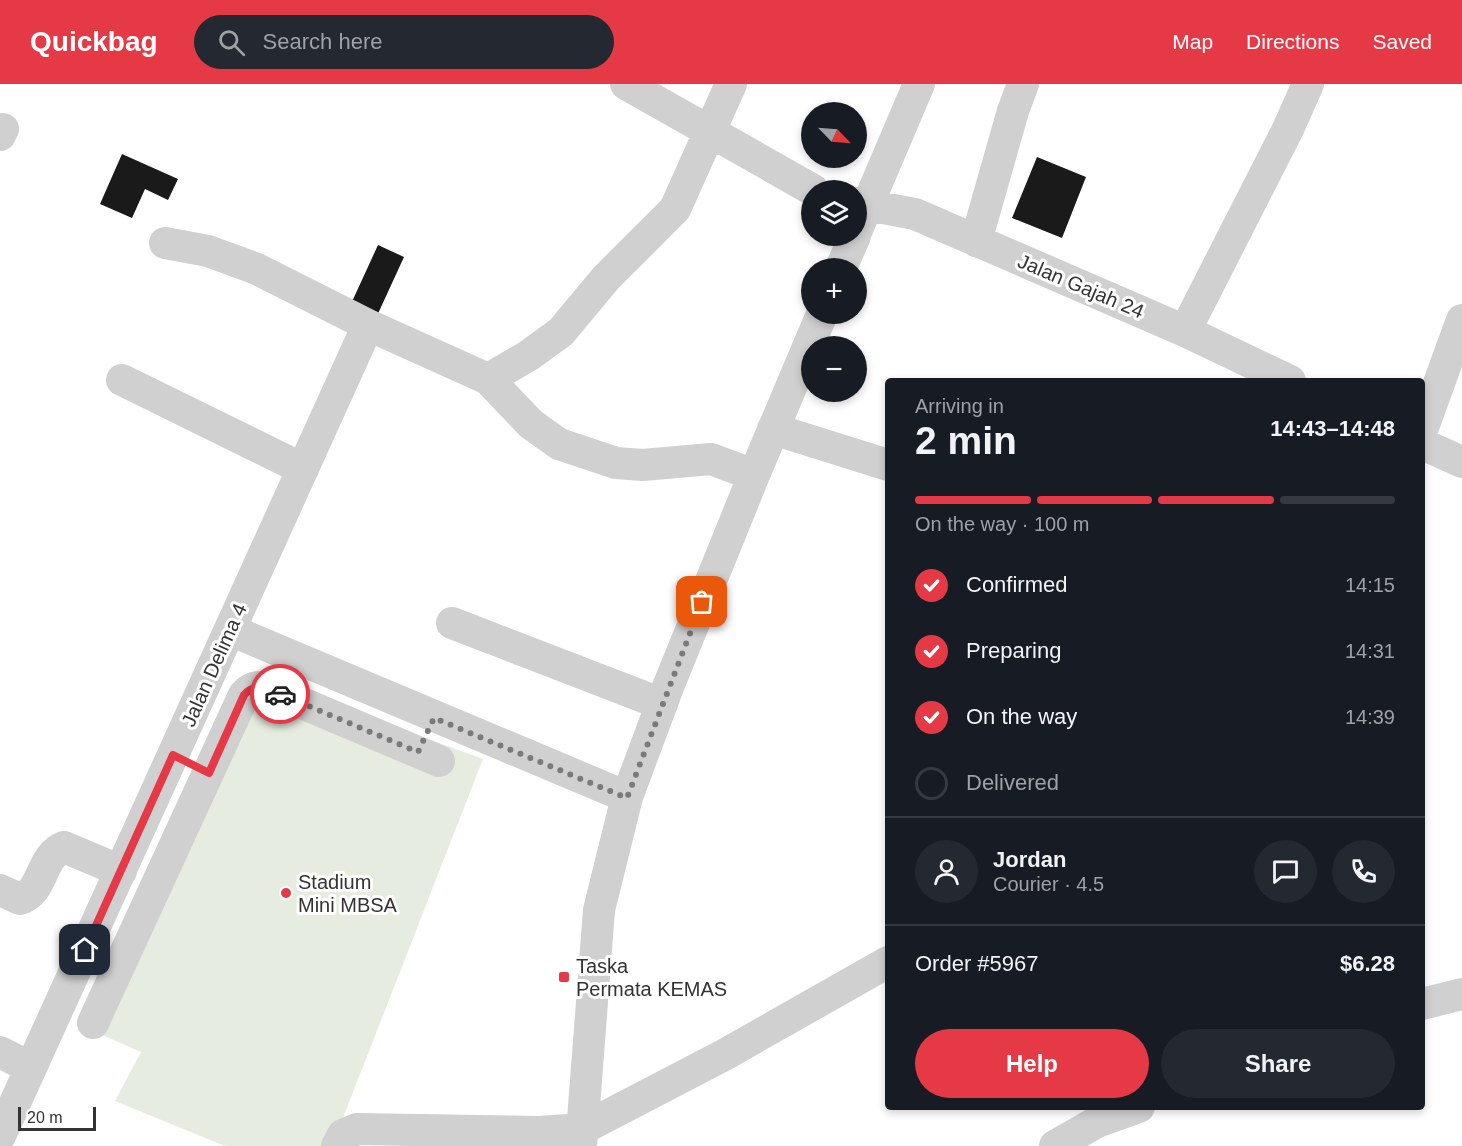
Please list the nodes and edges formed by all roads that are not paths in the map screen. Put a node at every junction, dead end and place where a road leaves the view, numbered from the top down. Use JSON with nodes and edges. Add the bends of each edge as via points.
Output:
{"nodes":[{"id":1,"x":626,"y":84,"type":"edge"},
{"id":2,"x":730,"y":84,"type":"edge"},
{"id":3,"x":919,"y":84,"type":"edge"},
{"id":4,"x":1023,"y":84,"type":"edge"},
{"id":5,"x":1308,"y":84,"type":"edge"},
{"id":6,"x":709,"y":130,"type":"junction"},
{"id":7,"x":801,"y":183,"type":"edge"},
{"id":8,"x":867,"y":201,"type":"edge"},
{"id":9,"x":867,"y":218,"type":"edge"},
{"id":10,"x":976,"y":241,"type":"junction"},
{"id":11,"x":165,"y":243,"type":"dead end"},
{"id":12,"x":1462,"y":320,"type":"edge"},
{"id":13,"x":818,"y":324,"type":"edge"},
{"id":14,"x":368,"y":326,"type":"junction"},
{"id":15,"x":1185,"y":331,"type":"junction"},
{"id":16,"x":1284,"y":378,"type":"edge"},
{"id":17,"x":488,"y":379,"type":"junction"},
{"id":18,"x":122,"y":380,"type":"dead end"},
{"id":19,"x":1425,"y":422,"type":"edge"},
{"id":20,"x":773,"y":429,"type":"junction"},
{"id":21,"x":1425,"y":445,"type":"edge"},
{"id":22,"x":1462,"y":462,"type":"edge"},
{"id":23,"x":885,"y":464,"type":"edge"},
{"id":24,"x":303,"y":469,"type":"junction"},
{"id":25,"x":754,"y":475,"type":"junction"},
{"id":26,"x":452,"y":623,"type":"dead end"},
{"id":27,"x":230,"y":630,"type":"junction"},
{"id":28,"x":662,"y":704,"type":"junction"},
{"id":29,"x":434,"y":718,"type":"junction"},
{"id":30,"x":173,"y":755,"type":"junction"},
{"id":31,"x":209,"y":773,"type":"junction"},
{"id":32,"x":627,"y":798,"type":"junction"},
{"id":33,"x":121,"y":871,"type":"junction"},
{"id":34,"x":0,"y":890,"type":"edge"},
{"id":35,"x":885,"y":965,"type":"edge"},
{"id":36,"x":1462,"y":994,"type":"edge"},
{"id":37,"x":1425,"y":1003,"type":"edge"},
{"id":38,"x":93,"y":1023,"type":"dead end"},
{"id":39,"x":0,"y":1052,"type":"edge"},
{"id":40,"x":31,"y":1068,"type":"junction"},
{"id":41,"x":1132,"y":1110,"type":"edge"},
{"id":42,"x":1078,"y":1132,"type":"edge"},
{"id":43,"x":0,"y":1136,"type":"edge"},
{"id":44,"x":581,"y":1137,"type":"edge"},
{"id":45,"x":337,"y":1146,"type":"edge"}],
"edges":[{"from":1,"to":6,"type":"street"},
{"from":2,"to":6,"type":"street"},
{"from":3,"to":8,"type":"street"},
{"from":4,"to":10,"type":"street"},
{"from":5,"to":15,"type":"street"},
{"from":6,"to":7,"type":"street"},
{"from":6,"to":17,"type":"street","via":[[675,209],[606,278],[561,332]]},
{"from":9,"to":10,"type":"street","name":"Jalan Gajah 24","via":[[915,214]]},
{"from":10,"to":15,"type":"street","name":"Jalan Gajah 24"},
{"from":11,"to":14,"type":"street","via":[[208,252],[257,269]]},
{"from":12,"to":19,"type":"street"},
{"from":13,"to":20,"type":"street"},
{"from":14,"to":17,"type":"street"},
{"from":14,"to":24,"type":"street","name":"Jalan Delima 4"},
{"from":15,"to":16,"type":"street","name":"Jalan Gajah 24"},
{"from":17,"to":25,"type":"street","via":[[531,424],[558,444],[616,463],[643,465],[711,459]]},
{"from":18,"to":24,"type":"street"},
{"from":20,"to":23,"type":"street"},
{"from":20,"to":25,"type":"street"},
{"from":21,"to":22,"type":"street"},
{"from":24,"to":27,"type":"street","name":"Jalan Delima 4"},
{"from":25,"to":28,"type":"street"},
{"from":26,"to":28,"type":"street"},
{"from":27,"to":29,"type":"street"},
{"from":27,"to":30,"type":"street","name":"Jalan Delima 4"},
{"from":28,"to":32,"type":"street"},
{"from":29,"to":31,"type":"street","via":[[429,757],[256,686],[244,695]]},
{"from":29,"to":32,"type":"street"},
{"from":30,"to":31,"type":"street"},
{"from":30,"to":33,"type":"street","name":"Jalan Delima 4"},
{"from":31,"to":38,"type":"street"},
{"from":32,"to":44,"type":"street","via":[[599,910]]},
{"from":33,"to":34,"type":"street","via":[[64,847],[52,855],[32,893],[20,899]]},
{"from":33,"to":40,"type":"street","name":"Jalan Delima 4"},
{"from":35,"to":44,"type":"street"},
{"from":36,"to":37,"type":"street"},
{"from":39,"to":40,"type":"street"},
{"from":40,"to":43,"type":"street","name":"Jalan Delima 4"},
{"from":41,"to":42,"type":"street"},
{"from":44,"to":45,"type":"street","via":[[539,1132],[357,1129],[343,1135]]}]}
